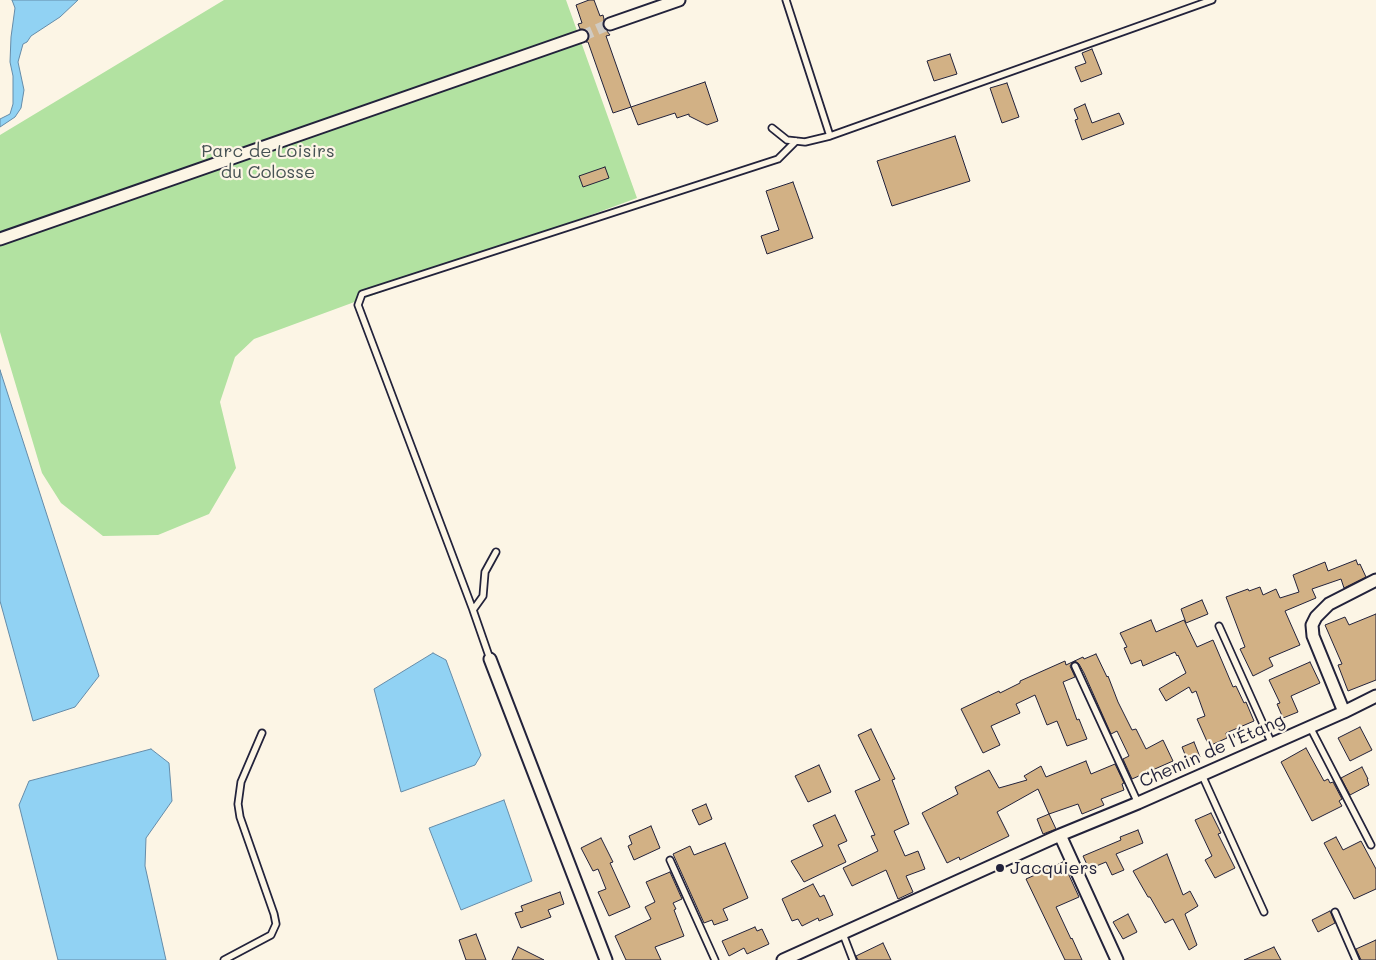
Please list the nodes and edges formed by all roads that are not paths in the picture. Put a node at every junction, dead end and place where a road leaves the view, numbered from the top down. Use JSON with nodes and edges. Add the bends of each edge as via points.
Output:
{"nodes":[{"id":1,"x":679,"y":0,"type":"edge"},
{"id":2,"x":786,"y":0,"type":"edge"},
{"id":3,"x":1212,"y":0,"type":"edge"},
{"id":4,"x":610,"y":24,"type":"tunnel mouth"},
{"id":5,"x":582,"y":36,"type":"tunnel mouth"},
{"id":6,"x":772,"y":128,"type":"dead end"},
{"id":7,"x":830,"y":136,"type":"junction"},
{"id":8,"x":796,"y":141,"type":"junction"},
{"id":9,"x":0,"y":238,"type":"edge"},
{"id":10,"x":496,"y":552,"type":"dead end"},
{"id":11,"x":1376,"y":580,"type":"edge"},
{"id":12,"x":473,"y":610,"type":"junction"},
{"id":13,"x":1219,"y":626,"type":"dead end"},
{"id":14,"x":490,"y":659,"type":"joint"},
{"id":15,"x":1075,"y":666,"type":"dead end"},
{"id":16,"x":1376,"y":696,"type":"edge"},
{"id":17,"x":1344,"y":712,"type":"junction"},
{"id":18,"x":1310,"y":727,"type":"junction"},
{"id":19,"x":262,"y":733,"type":"dead end"},
{"id":20,"x":1272,"y":744,"type":"junction"},
{"id":21,"x":1202,"y":775,"type":"junction"},
{"id":22,"x":1138,"y":803,"type":"junction"},
{"id":23,"x":1060,"y":835,"type":"junction"},
{"id":24,"x":1371,"y":844,"type":"dead end"},
{"id":25,"x":670,"y":860,"type":"dead end"},
{"id":26,"x":1264,"y":912,"type":"dead end"},
{"id":27,"x":1335,"y":912,"type":"dead end"},
{"id":28,"x":843,"y":934,"type":"junction"},
{"id":29,"x":789,"y":959,"type":"edge"},
{"id":30,"x":224,"y":960,"type":"edge"},
{"id":31,"x":606,"y":960,"type":"edge"},
{"id":32,"x":715,"y":960,"type":"edge"},
{"id":33,"x":853,"y":960,"type":"edge"},
{"id":34,"x":1117,"y":960,"type":"edge"},
{"id":35,"x":1356,"y":960,"type":"edge"}],
"edges":[{"from":1,"to":4,"type":"street"},
{"from":2,"to":7,"type":"lane"},
{"from":3,"to":7,"type":"lane"},
{"from":5,"to":9,"type":"street"},
{"from":6,"to":8,"type":"lane","via":[[787,140]]},
{"from":7,"to":8,"type":"lane"},
{"from":8,"to":12,"type":"lane","via":[[778,159],[362,294],[358,305]]},
{"from":10,"to":12,"type":"lane","via":[[485,572],[483,596]]},
{"from":11,"to":17,"type":"street","via":[[1329,604],[1312,625],[1313,636]]},
{"from":12,"to":14,"type":"lane"},
{"from":13,"to":20,"type":"lane"},
{"from":14,"to":31,"type":"street"},
{"from":15,"to":22,"type":"lane"},
{"from":16,"to":17,"type":"street","name":"Chemin de l'Étang"},
{"from":17,"to":18,"type":"street","name":"Chemin de l'Étang"},
{"from":18,"to":20,"type":"street","name":"Chemin de l'Étang"},
{"from":18,"to":24,"type":"lane"},
{"from":19,"to":30,"type":"lane","via":[[241,782],[238,804],[276,924],[270,935]]},
{"from":20,"to":21,"type":"street","name":"Chemin de l'Étang"},
{"from":21,"to":22,"type":"street","name":"Chemin de l'Étang"},
{"from":21,"to":26,"type":"lane"},
{"from":22,"to":23,"type":"street","name":"Chemin de l'Étang"},
{"from":23,"to":28,"type":"street","name":"Chemin de l'Étang"},
{"from":23,"to":34,"type":"street"},
{"from":25,"to":32,"type":"lane"},
{"from":27,"to":35,"type":"lane"},
{"from":28,"to":29,"type":"street","name":"Chemin de l'Étang"},
{"from":28,"to":33,"type":"lane"}]}
